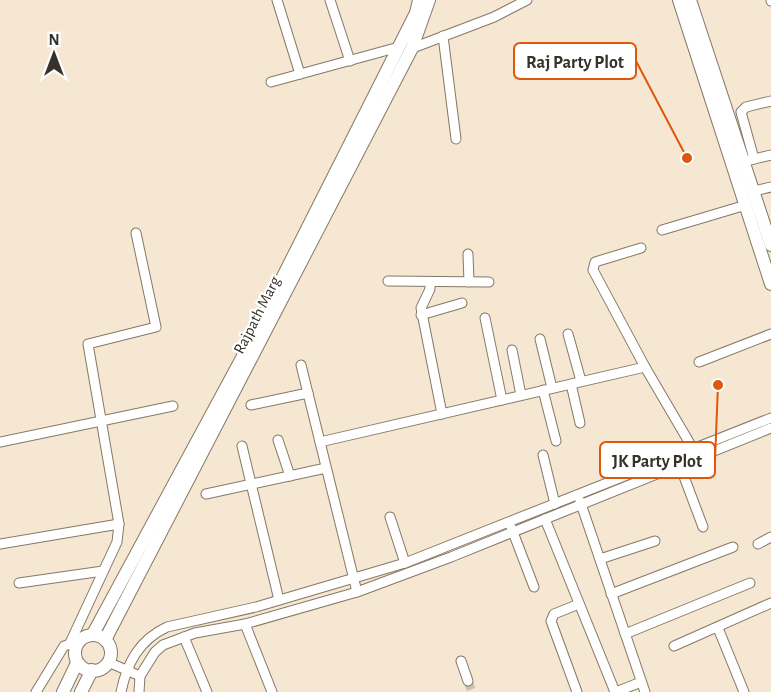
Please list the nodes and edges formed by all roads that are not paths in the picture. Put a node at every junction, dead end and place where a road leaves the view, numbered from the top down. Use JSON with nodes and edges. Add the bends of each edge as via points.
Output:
{"nodes":[{"id":1,"x":277,"y":0,"type":"edge"},
{"id":2,"x":330,"y":0,"type":"edge"},
{"id":3,"x":419,"y":0,"type":"edge"},
{"id":4,"x":429,"y":0,"type":"edge"},
{"id":5,"x":527,"y":0,"type":"edge"},
{"id":6,"x":679,"y":0,"type":"edge"},
{"id":7,"x":690,"y":0,"type":"edge"},
{"id":8,"x":517,"y":2,"type":"edge"},
{"id":9,"x":443,"y":36,"type":"junction"},
{"id":10,"x":412,"y":48,"type":"junction"},
{"id":11,"x":397,"y":50,"type":"junction"},
{"id":12,"x":350,"y":61,"type":"junction"},
{"id":13,"x":300,"y":74,"type":"junction"},
{"id":14,"x":271,"y":82,"type":"dead end"},
{"id":15,"x":771,"y":101,"type":"edge"},
{"id":16,"x":456,"y":139,"type":"dead end"},
{"id":17,"x":771,"y":155,"type":"edge"},
{"id":18,"x":749,"y":160,"type":"junction"},
{"id":19,"x":771,"y":187,"type":"edge"},
{"id":20,"x":754,"y":191,"type":"junction"},
{"id":21,"x":746,"y":205,"type":"junction"},
{"id":22,"x":662,"y":230,"type":"dead end"},
{"id":23,"x":136,"y":233,"type":"dead end"},
{"id":24,"x":771,"y":246,"type":"edge"},
{"id":25,"x":641,"y":248,"type":"dead end"},
{"id":26,"x":468,"y":254,"type":"dead end"},
{"id":27,"x":388,"y":281,"type":"dead end"},
{"id":28,"x":430,"y":282,"type":"junction"},
{"id":29,"x":469,"y":282,"type":"junction"},
{"id":30,"x":489,"y":282,"type":"dead end"},
{"id":31,"x":771,"y":284,"type":"edge"},
{"id":32,"x":462,"y":303,"type":"dead end"},
{"id":33,"x":422,"y":315,"type":"junction"},
{"id":34,"x":485,"y":318,"type":"dead end"},
{"id":35,"x":568,"y":334,"type":"dead end"},
{"id":36,"x":771,"y":334,"type":"edge"},
{"id":37,"x":540,"y":339,"type":"dead end"},
{"id":38,"x":512,"y":350,"type":"dead end"},
{"id":39,"x":699,"y":362,"type":"dead end"},
{"id":40,"x":301,"y":365,"type":"dead end"},
{"id":41,"x":645,"y":367,"type":"junction"},
{"id":42,"x":576,"y":382,"type":"junction"},
{"id":43,"x":547,"y":389,"type":"junction"},
{"id":44,"x":308,"y":393,"type":"junction"},
{"id":45,"x":521,"y":395,"type":"junction"},
{"id":46,"x":502,"y":400,"type":"junction"},
{"id":47,"x":251,"y":405,"type":"dead end"},
{"id":48,"x":173,"y":406,"type":"dead end"},
{"id":49,"x":442,"y":414,"type":"junction"},
{"id":50,"x":771,"y":418,"type":"edge"},
{"id":51,"x":103,"y":421,"type":"junction"},
{"id":52,"x":580,"y":423,"type":"dead end"},
{"id":53,"x":771,"y":428,"type":"edge"},
{"id":54,"x":278,"y":440,"type":"dead end"},
{"id":55,"x":556,"y":441,"type":"dead end"},
{"id":56,"x":0,"y":442,"type":"edge"},
{"id":57,"x":320,"y":442,"type":"junction"},
{"id":58,"x":242,"y":446,"type":"dead end"},
{"id":59,"x":692,"y":449,"type":"junction"},
{"id":60,"x":543,"y":455,"type":"dead end"},
{"id":61,"x":699,"y":458,"type":"junction"},
{"id":62,"x":680,"y":465,"type":"junction"},
{"id":63,"x":326,"y":468,"type":"junction"},
{"id":64,"x":290,"y":476,"type":"junction"},
{"id":65,"x":251,"y":484,"type":"junction"},
{"id":66,"x":206,"y":495,"type":"dead end"},
{"id":67,"x":579,"y":500,"type":"junction"},
{"id":68,"x":555,"y":504,"type":"junction"},
{"id":69,"x":390,"y":517,"type":"dead end"},
{"id":70,"x":545,"y":519,"type":"junction"},
{"id":71,"x":508,"y":522,"type":"junction"},
{"id":72,"x":119,"y":524,"type":"junction"},
{"id":73,"x":703,"y":527,"type":"dead end"},
{"id":74,"x":513,"y":532,"type":"junction"},
{"id":75,"x":771,"y":537,"type":"edge"},
{"id":76,"x":655,"y":541,"type":"dead end"},
{"id":77,"x":0,"y":544,"type":"edge"},
{"id":78,"x":758,"y":544,"type":"dead end"},
{"id":79,"x":733,"y":547,"type":"dead end"},
{"id":80,"x":600,"y":559,"type":"junction"},
{"id":81,"x":405,"y":563,"type":"junction"},
{"id":82,"x":103,"y":571,"type":"junction"},
{"id":83,"x":353,"y":579,"type":"junction"},
{"id":84,"x":19,"y":583,"type":"dead end"},
{"id":85,"x":750,"y":583,"type":"dead end"},
{"id":86,"x":534,"y":587,"type":"dead end"},
{"id":87,"x":357,"y":592,"type":"junction"},
{"id":88,"x":611,"y":594,"type":"junction"},
{"id":89,"x":279,"y":600,"type":"junction"},
{"id":90,"x":771,"y":603,"type":"edge"},
{"id":91,"x":579,"y":604,"type":"junction"},
{"id":92,"x":245,"y":624,"type":"junction"},
{"id":93,"x":718,"y":628,"type":"junction"},
{"id":94,"x":93,"y":634,"type":"junction"},
{"id":95,"x":625,"y":634,"type":"junction"},
{"id":96,"x":184,"y":637,"type":"junction"},
{"id":97,"x":105,"y":640,"type":"junction"},
{"id":98,"x":73,"y":643,"type":"junction"},
{"id":99,"x":674,"y":646,"type":"dead end"},
{"id":100,"x":460,"y":661,"type":"dead end"},
{"id":101,"x":108,"y":662,"type":"junction"},
{"id":102,"x":77,"y":663,"type":"junction"},
{"id":103,"x":126,"y":669,"type":"junction"},
{"id":104,"x":92,"y":670,"type":"junction"},
{"id":105,"x":140,"y":676,"type":"junction"},
{"id":106,"x":468,"y":681,"type":"tunnel mouth"},
{"id":107,"x":643,"y":687,"type":"edge"},
{"id":108,"x":36,"y":692,"type":"edge"},
{"id":109,"x":63,"y":692,"type":"edge"},
{"id":110,"x":81,"y":692,"type":"edge"},
{"id":111,"x":121,"y":692,"type":"edge"},
{"id":112,"x":139,"y":692,"type":"edge"},
{"id":113,"x":207,"y":692,"type":"edge"},
{"id":114,"x":272,"y":692,"type":"edge"},
{"id":115,"x":577,"y":692,"type":"edge"},
{"id":116,"x":615,"y":692,"type":"edge"},
{"id":117,"x":744,"y":692,"type":"edge"}],
"edges":[{"from":1,"to":13,"type":"street"},
{"from":2,"to":12,"type":"street"},
{"from":3,"to":11,"type":"main road","name":"Rajpath Marg"},
{"from":4,"to":10,"type":"main road","name":"Rajpath Marg"},
{"from":5,"to":8,"type":"street"},
{"from":6,"to":21,"type":"main road"},
{"from":7,"to":18,"type":"main road"},
{"from":8,"to":9,"type":"street"},
{"from":9,"to":10,"type":"street"},
{"from":9,"to":16,"type":"street"},
{"from":10,"to":11,"type":"street"},
{"from":10,"to":97,"type":"main road","name":"Rajpath Marg"},
{"from":11,"to":12,"type":"street"},
{"from":11,"to":94,"type":"main road","name":"Rajpath Marg","via":[[242,358]]},
{"from":12,"to":13,"type":"street"},
{"from":13,"to":14,"type":"street"},
{"from":15,"to":18,"type":"street","via":[[741,112]]},
{"from":17,"to":18,"type":"street"},
{"from":18,"to":20,"type":"main road"},
{"from":19,"to":20,"type":"street"},
{"from":20,"to":24,"type":"main road"},
{"from":21,"to":22,"type":"street"},
{"from":21,"to":31,"type":"main road"},
{"from":23,"to":51,"type":"street","via":[[156,327],[88,344]]},
{"from":25,"to":41,"type":"street","via":[[594,262],[592,266]]},
{"from":26,"to":29,"type":"street"},
{"from":27,"to":28,"type":"street"},
{"from":28,"to":29,"type":"street"},
{"from":28,"to":33,"type":"street"},
{"from":29,"to":30,"type":"street"},
{"from":32,"to":33,"type":"street"},
{"from":33,"to":49,"type":"street"},
{"from":34,"to":46,"type":"street"},
{"from":35,"to":42,"type":"street"},
{"from":36,"to":39,"type":"street"},
{"from":37,"to":43,"type":"street"},
{"from":38,"to":45,"type":"street"},
{"from":40,"to":44,"type":"street"},
{"from":41,"to":42,"type":"street"},
{"from":41,"to":59,"type":"street"},
{"from":42,"to":43,"type":"street"},
{"from":42,"to":52,"type":"street"},
{"from":43,"to":45,"type":"street"},
{"from":43,"to":55,"type":"street"},
{"from":44,"to":47,"type":"street"},
{"from":44,"to":57,"type":"street"},
{"from":45,"to":46,"type":"street"},
{"from":46,"to":49,"type":"street"},
{"from":48,"to":51,"type":"street"},
{"from":49,"to":57,"type":"street"},
{"from":50,"to":59,"type":"street"},
{"from":51,"to":56,"type":"street"},
{"from":51,"to":72,"type":"street"},
{"from":53,"to":61,"type":"street"},
{"from":54,"to":64,"type":"street"},
{"from":57,"to":63,"type":"street"},
{"from":58,"to":65,"type":"street"},
{"from":59,"to":61,"type":"street"},
{"from":59,"to":67,"type":"street"},
{"from":60,"to":68,"type":"street"},
{"from":61,"to":62,"type":"street"},
{"from":62,"to":67,"type":"street"},
{"from":62,"to":73,"type":"street"},
{"from":63,"to":64,"type":"street"},
{"from":63,"to":83,"type":"street"},
{"from":64,"to":65,"type":"street"},
{"from":65,"to":66,"type":"street"},
{"from":65,"to":89,"type":"street"},
{"from":67,"to":68,"type":"street"},
{"from":67,"to":70,"type":"street"},
{"from":67,"to":80,"type":"street"},
{"from":68,"to":71,"type":"street"},
{"from":69,"to":81,"type":"street"},
{"from":70,"to":74,"type":"street"},
{"from":70,"to":91,"type":"street"},
{"from":71,"to":74,"type":"street"},
{"from":71,"to":81,"type":"street"},
{"from":72,"to":77,"type":"street"},
{"from":72,"to":82,"type":"street","via":[[117,542]]},
{"from":74,"to":86,"type":"street"},
{"from":74,"to":87,"type":"street"},
{"from":75,"to":78,"type":"street"},
{"from":76,"to":80,"type":"street"},
{"from":79,"to":88,"type":"street"},
{"from":80,"to":88,"type":"street"},
{"from":81,"to":83,"type":"street"},
{"from":82,"to":84,"type":"street"},
{"from":82,"to":98,"type":"street"},
{"from":83,"to":87,"type":"street"},
{"from":83,"to":89,"type":"street"},
{"from":85,"to":95,"type":"street"},
{"from":87,"to":92,"type":"street"},
{"from":88,"to":95,"type":"street"},
{"from":89,"to":103,"type":"street","via":[[167,627],[142,644]]},
{"from":90,"to":93,"type":"street"},
{"from":91,"to":115,"type":"street","via":[[554,614],[551,621]]},
{"from":91,"to":116,"type":"street"},
{"from":92,"to":96,"type":"street"},
{"from":92,"to":114,"type":"street"},
{"from":93,"to":99,"type":"street"},
{"from":93,"to":117,"type":"street"},
{"from":94,"to":97,"type":"main road"},
{"from":94,"to":98,"type":"main road"},
{"from":95,"to":107,"type":"street"},
{"from":96,"to":105,"type":"street","via":[[155,652]]},
{"from":96,"to":113,"type":"street"},
{"from":97,"to":101,"type":"main road","via":[[111,653]]},
{"from":98,"to":102,"type":"main road"},
{"from":98,"to":108,"type":"street","via":[[64,646]]},
{"from":100,"to":106,"type":"street"},
{"from":101,"to":103,"type":"street"},
{"from":101,"to":104,"type":"main road"},
{"from":102,"to":104,"type":"main road"},
{"from":102,"to":109,"type":"main road"},
{"from":103,"to":105,"type":"street"},
{"from":103,"to":111,"type":"street"},
{"from":104,"to":110,"type":"main road"},
{"from":105,"to":112,"type":"street"},
{"from":107,"to":116,"type":"street"}]}
